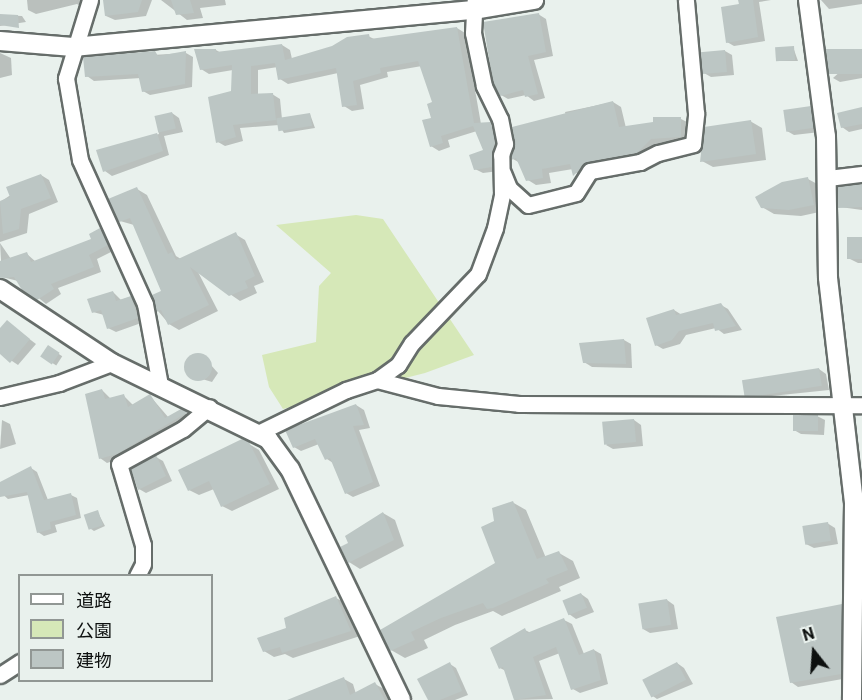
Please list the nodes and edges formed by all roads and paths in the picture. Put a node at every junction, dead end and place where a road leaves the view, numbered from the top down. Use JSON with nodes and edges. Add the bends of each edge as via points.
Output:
{"nodes":[{"id":1,"x":90,"y":0,"type":"edge"},
{"id":2,"x":534,"y":0,"type":"edge"},
{"id":3,"x":686,"y":0,"type":"edge"},
{"id":4,"x":808,"y":0,"type":"edge"},
{"id":5,"x":474,"y":5,"type":"edge"},
{"id":6,"x":0,"y":40,"type":"edge"},
{"id":7,"x":73,"y":47,"type":"junction"},
{"id":8,"x":501,"y":169,"type":"junction"},
{"id":9,"x":862,"y":174,"type":"edge"},
{"id":10,"x":828,"y":178,"type":"junction"},
{"id":11,"x":0,"y":289,"type":"edge"},
{"id":12,"x":112,"y":363,"type":"junction"},
{"id":13,"x":377,"y":380,"type":"junction"},
{"id":14,"x":160,"y":385,"type":"junction"},
{"id":15,"x":0,"y":397,"type":"edge"},
{"id":16,"x":841,"y":405,"type":"junction"},
{"id":17,"x":862,"y":405,"type":"edge"},
{"id":18,"x":209,"y":407,"type":"junction"},
{"id":19,"x":258,"y":433,"type":"junction"},
{"id":20,"x":138,"y":574,"type":"edge"},
{"id":21,"x":18,"y":663,"type":"edge"},
{"id":22,"x":0,"y":675,"type":"edge"},
{"id":23,"x":401,"y":700,"type":"edge"},
{"id":24,"x":852,"y":700,"type":"edge"}],
"edges":[{"from":1,"to":7,"type":"street"},
{"from":2,"to":5,"type":"street"},
{"from":3,"to":8,"type":"street","via":[[696,113],[693,144],[640,162],[590,171],[576,193],[528,205],[509,188]]},
{"from":4,"to":10,"type":"street"},
{"from":5,"to":7,"type":"street"},
{"from":5,"to":8,"type":"street","via":[[473,33],[484,86],[500,119],[506,144]]},
{"from":6,"to":7,"type":"street"},
{"from":7,"to":14,"type":"street","via":[[66,78],[80,160],[145,304]]},
{"from":8,"to":13,"type":"street","via":[[502,194],[495,228],[478,273],[411,343],[398,365]]},
{"from":9,"to":10,"type":"street"},
{"from":10,"to":16,"type":"street","via":[[828,278]]},
{"from":11,"to":12,"type":"street"},
{"from":12,"to":14,"type":"street"},
{"from":12,"to":15,"type":"street","via":[[59,383]]},
{"from":13,"to":16,"type":"street","via":[[438,396],[519,404]]},
{"from":13,"to":19,"type":"street","via":[[346,390]]},
{"from":14,"to":18,"type":"street"},
{"from":16,"to":17,"type":"street"},
{"from":16,"to":24,"type":"street","via":[[854,515]]},
{"from":18,"to":19,"type":"street"},
{"from":18,"to":20,"type":"street","via":[[183,429],[119,464],[143,545]]},
{"from":19,"to":23,"type":"street","via":[[268,439],[290,470]]},
{"from":21,"to":22,"type":"street"}]}
